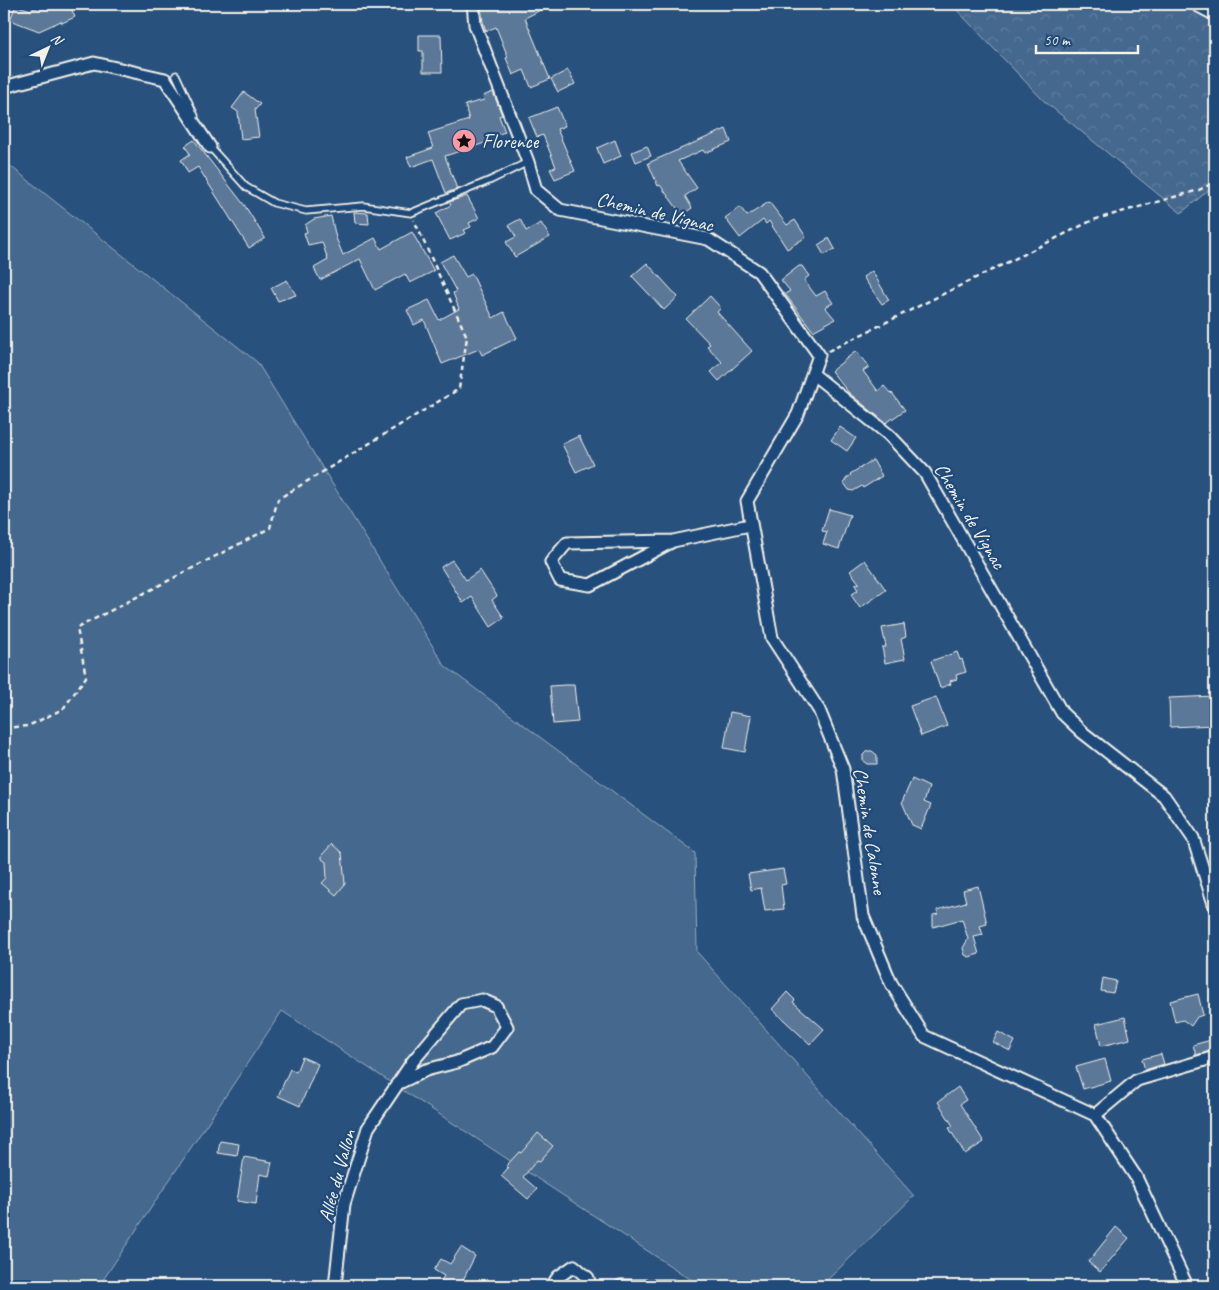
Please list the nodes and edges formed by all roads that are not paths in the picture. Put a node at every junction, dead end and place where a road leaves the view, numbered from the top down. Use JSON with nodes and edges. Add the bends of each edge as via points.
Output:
{"nodes":[{"id":1,"x":472,"y":4,"type":"edge"},
{"id":2,"x":1198,"y":4,"type":"edge"},
{"id":3,"x":1215,"y":13,"type":"edge"},
{"id":4,"x":176,"y":75,"type":"dead end"},
{"id":5,"x":4,"y":87,"type":"edge"},
{"id":6,"x":210,"y":147,"type":"junction"},
{"id":7,"x":528,"y":162,"type":"junction"},
{"id":8,"x":812,"y":374,"type":"junction"},
{"id":9,"x":750,"y":525,"type":"junction"},
{"id":10,"x":673,"y":541,"type":"junction"},
{"id":11,"x":1215,"y":907,"type":"edge"},
{"id":12,"x":1215,"y":1057,"type":"edge"},
{"id":13,"x":397,"y":1084,"type":"junction"},
{"id":14,"x":1095,"y":1115,"type":"junction"},
{"id":15,"x":335,"y":1286,"type":"edge"},
{"id":16,"x":552,"y":1286,"type":"edge"},
{"id":17,"x":590,"y":1286,"type":"edge"},
{"id":18,"x":621,"y":1286,"type":"edge"},
{"id":19,"x":672,"y":1286,"type":"edge"},
{"id":20,"x":1187,"y":1286,"type":"edge"}],
"edges":[{"from":1,"to":7,"type":"street","name":"Chemin de Vignac","via":[[474,25]]},
{"from":2,"to":3,"type":"street"},
{"from":4,"to":6,"type":"lane"},
{"from":5,"to":6,"type":"street","via":[[94,63],[165,79]]},
{"from":6,"to":7,"type":"lane","via":[[246,187],[274,203],[306,211],[363,206],[411,213]]},
{"from":7,"to":8,"type":"street","name":"Chemin de Vignac","via":[[536,190],[560,210],[708,239],[759,272],[820,355]]},
{"from":8,"to":9,"type":"street","name":"Chemin de Calonne","via":[[798,414],[747,501]]},
{"from":8,"to":11,"type":"street","name":"Chemin de Vignac","via":[[889,435],[925,473],[1062,713],[1164,796],[1193,838]]},
{"from":9,"to":10,"type":"street"},
{"from":9,"to":14,"type":"street","name":"Chemin de Calonne","via":[[772,638],[819,710],[843,769],[863,916],[890,984],[924,1036]]},
{"from":10,"to":10,"type":"street","via":[[567,543],[551,562],[560,580],[590,585]]},
{"from":12,"to":14,"type":"street","via":[[1137,1080]]},
{"from":13,"to":13,"type":"street","name":"Allée du Vallon","via":[[461,1004],[482,1000],[496,1006],[507,1027],[492,1047],[457,1062],[426,1070]]},
{"from":13,"to":15,"type":"street","name":"Allée du Vallon","via":[[368,1128],[344,1204]]},
{"from":14,"to":20,"type":"street","via":[[1136,1177]]},
{"from":16,"to":17,"type":"street","via":[[558,1277],[574,1266],[588,1278]]},
{"from":18,"to":19,"type":"street"}]}
